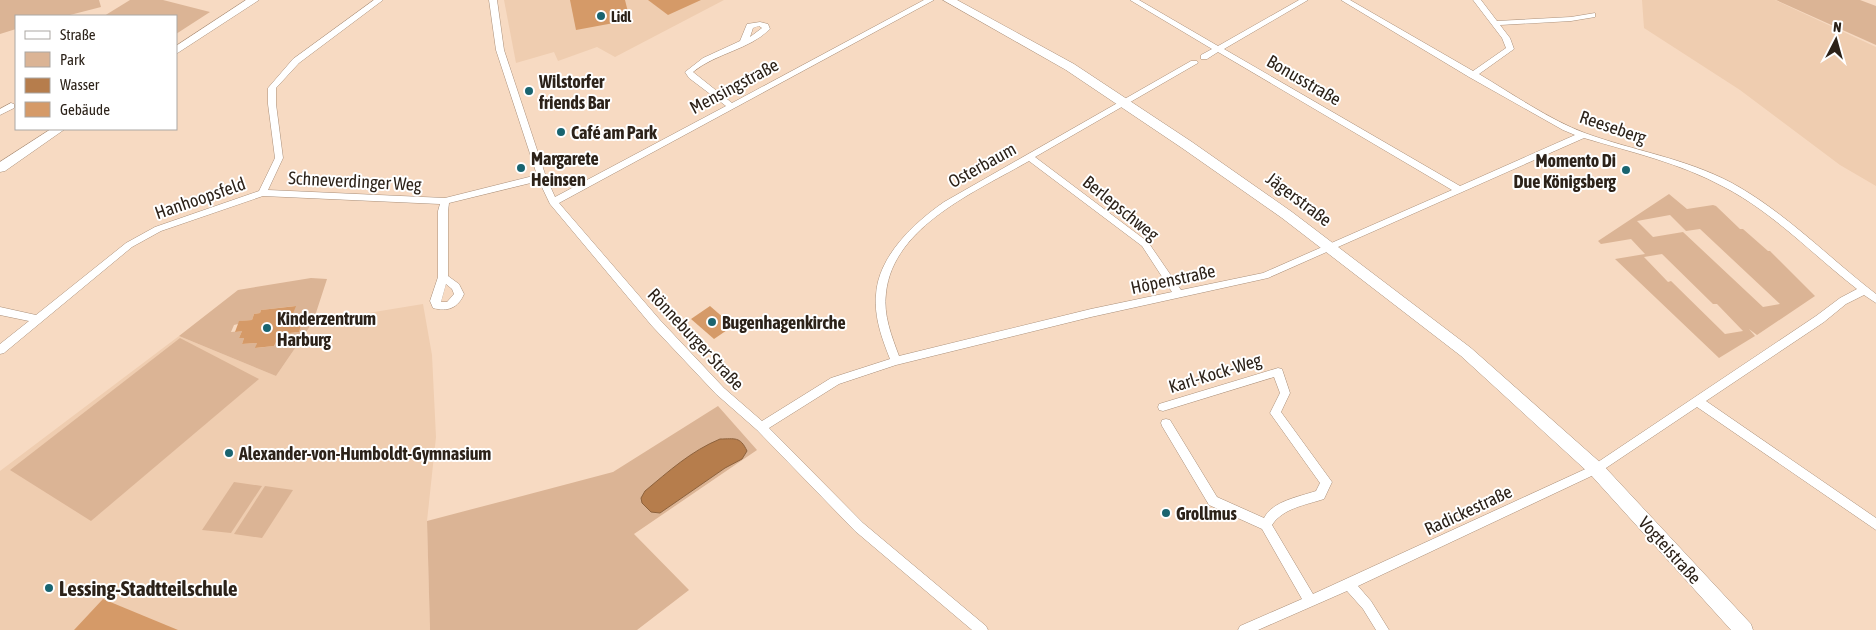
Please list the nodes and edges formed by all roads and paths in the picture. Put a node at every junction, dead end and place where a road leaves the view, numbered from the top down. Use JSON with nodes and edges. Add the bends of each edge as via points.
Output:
{"nodes":[{"id":1,"x":253,"y":0,"type":"edge"},
{"id":2,"x":379,"y":0,"type":"edge"},
{"id":3,"x":493,"y":0,"type":"edge"},
{"id":4,"x":930,"y":0,"type":"edge"},
{"id":5,"x":949,"y":0,"type":"edge"},
{"id":6,"x":1134,"y":0,"type":"edge"},
{"id":7,"x":1304,"y":0,"type":"edge"},
{"id":8,"x":1345,"y":0,"type":"edge"},
{"id":9,"x":1478,"y":0,"type":"edge"},
{"id":10,"x":1592,"y":15,"type":"dead end"},
{"id":11,"x":1495,"y":23,"type":"junction"},
{"id":12,"x":744,"y":42,"type":"dead end"},
{"id":13,"x":1218,"y":49,"type":"junction"},
{"id":14,"x":178,"y":50,"type":"edge"},
{"id":15,"x":1204,"y":57,"type":"dead end"},
{"id":16,"x":1194,"y":63,"type":"dead end"},
{"id":17,"x":1472,"y":75,"type":"junction"},
{"id":18,"x":1124,"y":102,"type":"junction"},
{"id":19,"x":11,"y":106,"type":"dead end"},
{"id":20,"x":731,"y":106,"type":"junction"},
{"id":21,"x":0,"y":112,"type":"edge"},
{"id":22,"x":57,"y":130,"type":"edge"},
{"id":23,"x":1583,"y":135,"type":"junction"},
{"id":24,"x":1030,"y":158,"type":"junction"},
{"id":25,"x":0,"y":168,"type":"edge"},
{"id":26,"x":542,"y":177,"type":"junction"},
{"id":27,"x":1458,"y":189,"type":"junction"},
{"id":28,"x":262,"y":194,"type":"junction"},
{"id":29,"x":445,"y":201,"type":"junction"},
{"id":30,"x":553,"y":202,"type":"junction"},
{"id":31,"x":1331,"y":248,"type":"junction"},
{"id":32,"x":442,"y":277,"type":"dead end"},
{"id":33,"x":1864,"y":290,"type":"junction"},
{"id":34,"x":1179,"y":295,"type":"junction"},
{"id":35,"x":1876,"y":299,"type":"edge"},
{"id":36,"x":0,"y":311,"type":"edge"},
{"id":37,"x":37,"y":320,"type":"junction"},
{"id":38,"x":0,"y":350,"type":"edge"},
{"id":39,"x":896,"y":361,"type":"junction"},
{"id":40,"x":1697,"y":401,"type":"junction"},
{"id":41,"x":1163,"y":406,"type":"dead end"},
{"id":42,"x":1166,"y":423,"type":"dead end"},
{"id":43,"x":761,"y":427,"type":"junction"},
{"id":44,"x":1596,"y":469,"type":"junction"},
{"id":45,"x":1266,"y":525,"type":"junction"},
{"id":46,"x":1876,"y":525,"type":"edge"},
{"id":47,"x":1349,"y":584,"type":"junction"},
{"id":48,"x":1310,"y":601,"type":"junction"},
{"id":49,"x":982,"y":630,"type":"edge"},
{"id":50,"x":1244,"y":630,"type":"edge"},
{"id":51,"x":1383,"y":630,"type":"edge"},
{"id":52,"x":1744,"y":630,"type":"edge"}],
"edges":[{"from":1,"to":14,"type":"street"},
{"from":2,"to":28,"type":"street","name":"Hanhoopsfeld","via":[[296,61],[272,88],[279,158]]},
{"from":3,"to":26,"type":"street","name":"Rönneburger Straße","via":[[500,50]]},
{"from":4,"to":20,"type":"street","name":"Mensingstraße"},
{"from":5,"to":18,"type":"street","name":"Jägerstraße","via":[[1024,40]]},
{"from":6,"to":13,"type":"street","name":"Bonusstraße"},
{"from":7,"to":13,"type":"street"},
{"from":8,"to":17,"type":"street","name":"Reeseberg"},
{"from":9,"to":11,"type":"street"},
{"from":10,"to":11,"type":"street"},
{"from":11,"to":17,"type":"street","via":[[1510,49]]},
{"from":12,"to":20,"type":"street","via":[[694,66],[689,72]]},
{"from":13,"to":15,"type":"street"},
{"from":13,"to":27,"type":"street","name":"Bonusstraße"},
{"from":16,"to":18,"type":"street","name":"Osterbaum"},
{"from":17,"to":23,"type":"street","name":"Reeseberg"},
{"from":18,"to":24,"type":"street","name":"Osterbaum"},
{"from":18,"to":31,"type":"street","name":"Jägerstraße"},
{"from":19,"to":21,"type":"street"},
{"from":20,"to":30,"type":"street","name":"Mensingstraße"},
{"from":22,"to":25,"type":"street"},
{"from":23,"to":27,"type":"street","name":"Höpenstraße"},
{"from":23,"to":33,"type":"street","name":"Reeseberg","via":[[1726,184],[1774,217]]},
{"from":24,"to":34,"type":"street","name":"Berlepschweg","via":[[1145,244]]},
{"from":24,"to":39,"type":"street","name":"Osterbaum","via":[[929,216],[895,254],[883,284],[880,302]]},
{"from":26,"to":29,"type":"street","name":"Schneverdinger Weg"},
{"from":26,"to":30,"type":"street","name":"Rönneburger Straße"},
{"from":27,"to":31,"type":"street","name":"Höpenstraße"},
{"from":28,"to":29,"type":"street","name":"Schneverdinger Weg"},
{"from":28,"to":37,"type":"street","name":"Hanhoopsfeld","via":[[158,229],[129,245]]},
{"from":29,"to":32,"type":"street","name":"Schneverdinger Weg"},
{"from":30,"to":43,"type":"street","name":"Rönneburger Straße","via":[[656,323],[720,391]]},
{"from":31,"to":34,"type":"street","name":"Höpenstraße","via":[[1265,276]]},
{"from":31,"to":44,"type":"street","name":"Jägerstraße","via":[[1466,352]]},
{"from":33,"to":35,"type":"street","name":"Reeseberg"},
{"from":33,"to":40,"type":"street","name":"Radickestraße","via":[[1843,300],[1820,319]]},
{"from":34,"to":39,"type":"street","name":"Höpenstraße"},
{"from":36,"to":37,"type":"street"},
{"from":37,"to":38,"type":"street","name":"Hanhoopsfeld"},
{"from":39,"to":43,"type":"street","name":"Höpenstraße","via":[[835,381]]},
{"from":40,"to":44,"type":"street","name":"Radickestraße"},
{"from":40,"to":46,"type":"street"},
{"from":41,"to":45,"type":"street","name":"Karl-Kock-Weg","via":[[1278,372],[1285,393],[1276,413],[1326,482],[1320,495],[1275,512]]},
{"from":42,"to":45,"type":"street","via":[[1213,501]]},
{"from":43,"to":49,"type":"street","name":"Rönneburger Straße","via":[[859,527]]},
{"from":44,"to":47,"type":"street","name":"Radickestraße"},
{"from":44,"to":52,"type":"street","name":"Vogteistraße"},
{"from":45,"to":48,"type":"street"},
{"from":47,"to":48,"type":"street","name":"Radickestraße"},
{"from":47,"to":51,"type":"street"},
{"from":48,"to":50,"type":"street","name":"Radickestraße"}]}
